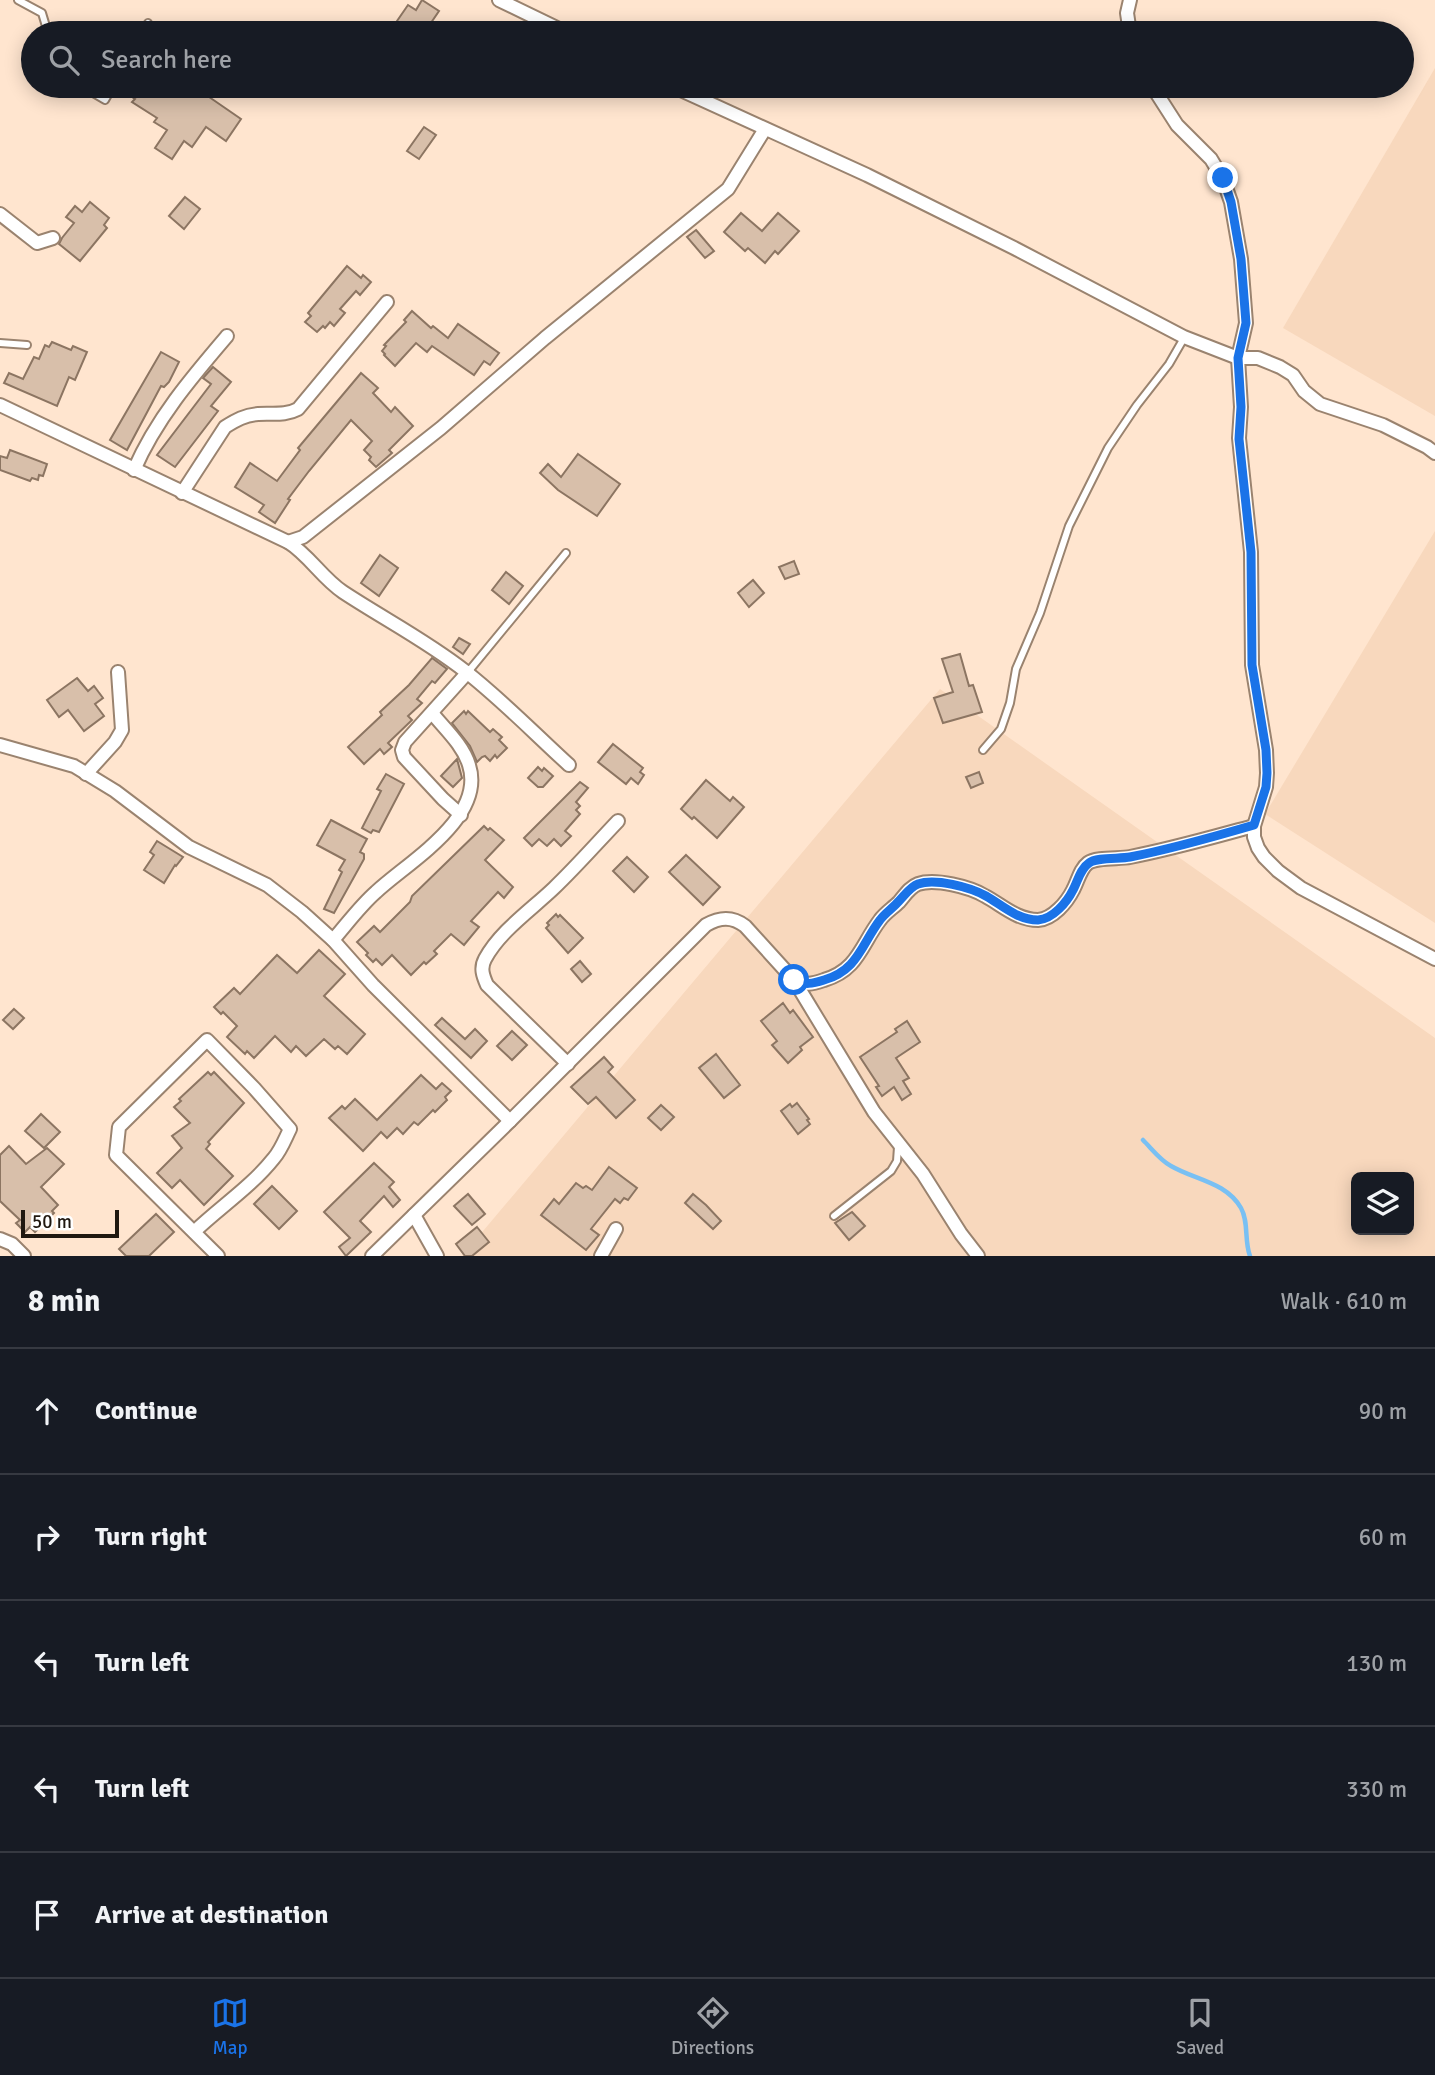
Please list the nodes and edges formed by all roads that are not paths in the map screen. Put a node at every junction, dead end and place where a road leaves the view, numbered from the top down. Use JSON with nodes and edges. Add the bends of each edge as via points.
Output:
{"nodes":[{"id":1,"x":18,"y":0,"type":"edge"},
{"id":2,"x":499,"y":0,"type":"edge"},
{"id":3,"x":1130,"y":0,"type":"edge"},
{"id":4,"x":44,"y":21,"type":"edge"},
{"id":5,"x":542,"y":21,"type":"edge"},
{"id":6,"x":1128,"y":21,"type":"edge"},
{"id":7,"x":698,"y":98,"type":"edge"},
{"id":8,"x":1160,"y":98,"type":"edge"},
{"id":9,"x":765,"y":129,"type":"junction"},
{"id":10,"x":0,"y":214,"type":"edge"},
{"id":11,"x":52,"y":238,"type":"dead end"},
{"id":12,"x":387,"y":302,"type":"dead end"},
{"id":13,"x":227,"y":335,"type":"dead end"},
{"id":14,"x":1184,"y":337,"type":"junction"},
{"id":15,"x":0,"y":343,"type":"edge"},
{"id":16,"x":27,"y":345,"type":"dead end"},
{"id":17,"x":1238,"y":358,"type":"junction"},
{"id":18,"x":0,"y":405,"type":"edge"},
{"id":19,"x":1435,"y":453,"type":"edge"},
{"id":20,"x":134,"y":470,"type":"junction"},
{"id":21,"x":182,"y":493,"type":"junction"},
{"id":22,"x":288,"y":542,"type":"junction"},
{"id":23,"x":566,"y":553,"type":"dead end"},
{"id":24,"x":118,"y":672,"type":"dead end"},
{"id":25,"x":468,"y":672,"type":"junction"},
{"id":26,"x":432,"y":713,"type":"junction"},
{"id":27,"x":0,"y":745,"type":"edge"},
{"id":28,"x":983,"y":750,"type":"dead end"},
{"id":29,"x":569,"y":765,"type":"dead end"},
{"id":30,"x":86,"y":774,"type":"junction"},
{"id":31,"x":461,"y":815,"type":"junction"},
{"id":32,"x":618,"y":821,"type":"dead end"},
{"id":33,"x":1254,"y":825,"type":"junction"},
{"id":34,"x":333,"y":940,"type":"junction"},
{"id":35,"x":1435,"y":959,"type":"edge"},
{"id":36,"x":794,"y":980,"type":"junction"},
{"id":37,"x":568,"y":1064,"type":"junction"},
{"id":38,"x":510,"y":1121,"type":"junction"},
{"id":39,"x":898,"y":1141,"type":"junction"},
{"id":40,"x":414,"y":1215,"type":"junction"},
{"id":41,"x":834,"y":1216,"type":"dead end"},
{"id":42,"x":616,"y":1230,"type":"dead end"},
{"id":43,"x":194,"y":1232,"type":"junction"},
{"id":44,"x":0,"y":1239,"type":"edge"},
{"id":45,"x":24,"y":1256,"type":"edge"},
{"id":46,"x":218,"y":1256,"type":"edge"},
{"id":47,"x":372,"y":1256,"type":"edge"},
{"id":48,"x":437,"y":1256,"type":"edge"},
{"id":49,"x":601,"y":1256,"type":"edge"},
{"id":50,"x":978,"y":1256,"type":"edge"}],
"edges":[{"from":1,"to":4,"type":"lane","via":[[42,13]]},
{"from":2,"to":5,"type":"street"},
{"from":3,"to":6,"type":"street"},
{"from":7,"to":9,"type":"street"},
{"from":8,"to":17,"type":"street","via":[[1177,125],[1212,159],[1231,202],[1246,323]]},
{"from":9,"to":14,"type":"street","via":[[1016,248]]},
{"from":9,"to":22,"type":"street","via":[[728,189],[441,428],[303,537]]},
{"from":10,"to":11,"type":"street","via":[[37,243]]},
{"from":12,"to":21,"type":"street","via":[[298,409],[290,414],[247,415],[225,427]]},
{"from":13,"to":20,"type":"street","via":[[188,381],[144,446]]},
{"from":14,"to":17,"type":"street"},
{"from":14,"to":28,"type":"lane","via":[[1108,448],[1075,515],[1016,669],[1001,729]]},
{"from":15,"to":16,"type":"lane"},
{"from":17,"to":19,"type":"street","via":[[1258,358],[1280,367],[1320,404],[1383,425]]},
{"from":17,"to":33,"type":"street","via":[[1239,439],[1251,552],[1252,665],[1267,773]]},
{"from":18,"to":20,"type":"street"},
{"from":20,"to":21,"type":"street"},
{"from":21,"to":22,"type":"street"},
{"from":22,"to":25,"type":"street","via":[[342,592]]},
{"from":23,"to":25,"type":"lane"},
{"from":24,"to":30,"type":"street","via":[[122,730]]},
{"from":25,"to":26,"type":"street"},
{"from":25,"to":29,"type":"street"},
{"from":26,"to":31,"type":"street","via":[[462,749],[470,767],[471,785]]},
{"from":26,"to":31,"type":"street","via":[[402,750]]},
{"from":27,"to":30,"type":"street","via":[[74,766]]},
{"from":30,"to":34,"type":"street","via":[[189,847],[267,885]]},
{"from":31,"to":34,"type":"street","via":[[374,893]]},
{"from":32,"to":37,"type":"street","via":[[503,935],[482,967],[487,985]]},
{"from":33,"to":35,"type":"street","via":[[1258,848],[1278,871],[1301,888]]},
{"from":33,"to":36,"type":"street","via":[[1178,848],[1087,863],[1072,893],[1050,917],[1039,920],[1010,912],[960,886],[920,883],[881,918],[849,967],[813,984]]},
{"from":34,"to":38,"type":"street"},
{"from":36,"to":37,"type":"street","via":[[745,926],[737,920],[716,920]]},
{"from":36,"to":39,"type":"street","via":[[874,1112]]},
{"from":37,"to":38,"type":"street"},
{"from":38,"to":40,"type":"street"},
{"from":39,"to":41,"type":"lane","via":[[897,1161],[891,1171]]},
{"from":39,"to":50,"type":"street"},
{"from":40,"to":47,"type":"street"},
{"from":40,"to":48,"type":"street"},
{"from":42,"to":49,"type":"street"},
{"from":43,"to":43,"type":"street","via":[[116,1155],[119,1127],[207,1040],[290,1129],[276,1156],[251,1184]]},
{"from":43,"to":46,"type":"street"},
{"from":44,"to":45,"type":"street"}]}
